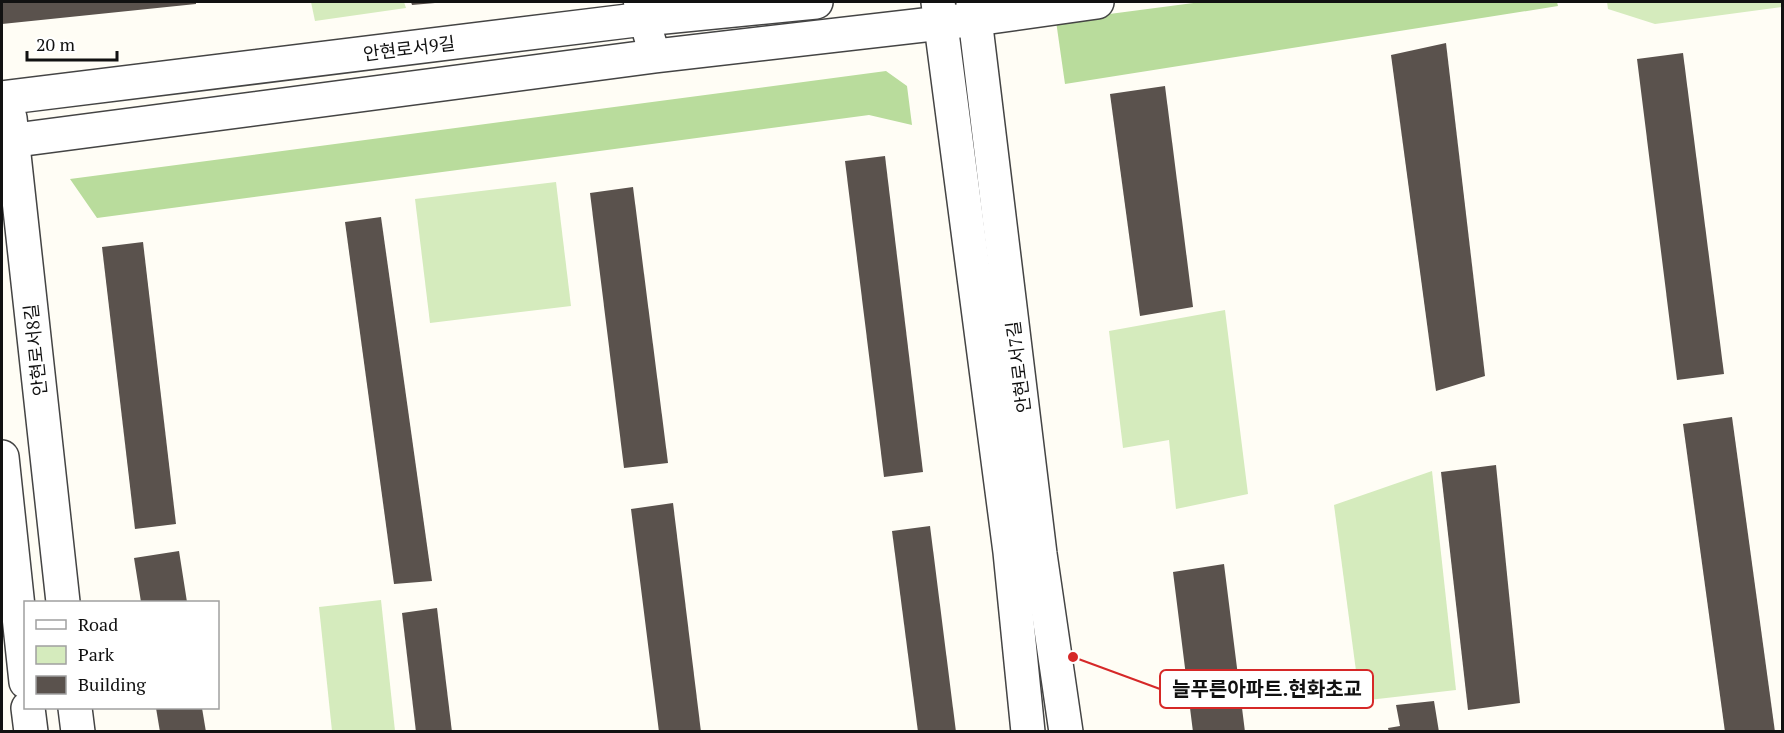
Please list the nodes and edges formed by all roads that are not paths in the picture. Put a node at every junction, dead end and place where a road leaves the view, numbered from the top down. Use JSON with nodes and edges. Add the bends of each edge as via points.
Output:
{"nodes":[{"id":1,"x":816,"y":2,"type":"edge"},
{"id":2,"x":1097,"y":2,"type":"edge"},
{"id":3,"x":642,"y":10,"type":"edge"},
{"id":4,"x":974,"y":10,"type":"edge"},
{"id":5,"x":939,"y":12,"type":"edge"},
{"id":6,"x":655,"y":56,"type":"junction"},
{"id":7,"x":4,"y":98,"type":"edge"},
{"id":8,"x":7,"y":141,"type":"edge"},
{"id":9,"x":2,"y":457,"type":"edge"},
{"id":10,"x":63,"y":601,"type":"edge"},
{"id":11,"x":24,"y":663,"type":"edge"},
{"id":12,"x":28,"y":709,"type":"edge"},
{"id":13,"x":75,"y":709,"type":"edge"},
{"id":14,"x":31,"y":732,"type":"edge"},
{"id":15,"x":78,"y":732,"type":"edge"},
{"id":16,"x":1028,"y":732,"type":"edge"},
{"id":17,"x":1066,"y":732,"type":"edge"}],
"edges":[{"from":1,"to":3,"type":"street","name":"안현로서9길"},
{"from":2,"to":4,"type":"street"},
{"from":3,"to":6,"type":"street"},
{"from":3,"to":7,"type":"street","name":"안현로서9길"},
{"from":4,"to":5,"type":"street"},
{"from":4,"to":17,"type":"street","name":"안현로서7길","via":[[1040,554]]},
{"from":5,"to":6,"type":"street"},
{"from":5,"to":16,"type":"street","name":"안현로서7길","via":[[1010,552]]},
{"from":6,"to":8,"type":"street"},
{"from":7,"to":8,"type":"street","name":"안현로서8길"},
{"from":8,"to":10,"type":"street","name":"안현로서8길","via":[[18,202]]},
{"from":9,"to":11,"type":"street"},
{"from":12,"to":14,"type":"street"},
{"from":13,"to":15,"type":"street"}]}
